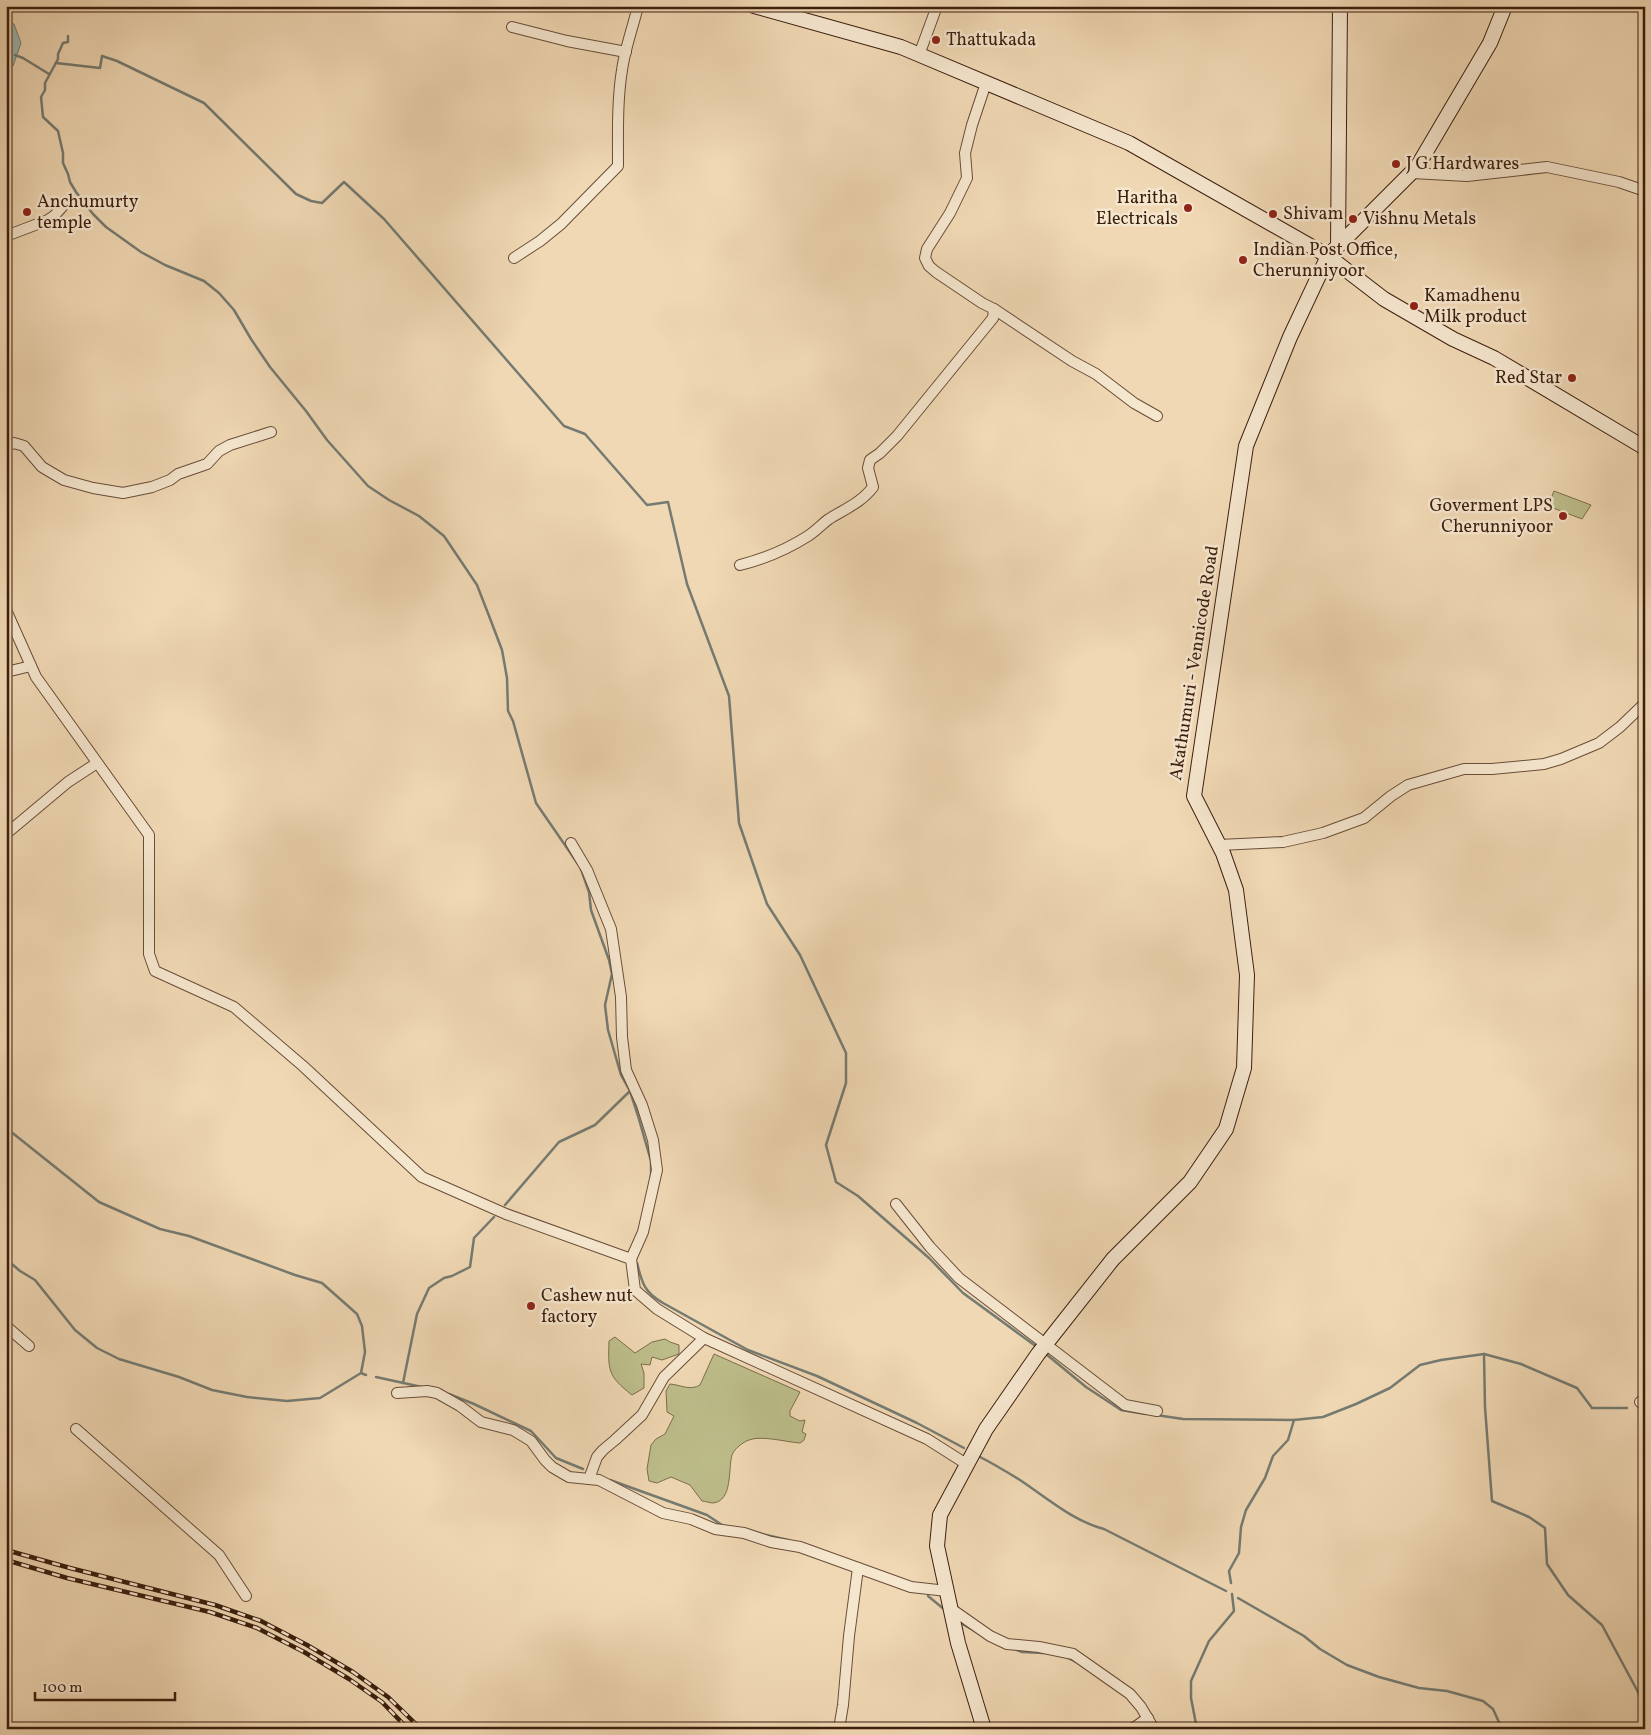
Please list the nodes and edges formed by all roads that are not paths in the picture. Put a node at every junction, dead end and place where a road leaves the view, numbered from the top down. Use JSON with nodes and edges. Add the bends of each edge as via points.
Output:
{"nodes":[{"id":1,"x":638,"y":6,"type":"edge"},
{"id":2,"x":754,"y":6,"type":"edge"},
{"id":3,"x":937,"y":6,"type":"edge"},
{"id":4,"x":1340,"y":6,"type":"edge"},
{"id":5,"x":1505,"y":6,"type":"edge"},
{"id":6,"x":512,"y":27,"type":"dead end"},
{"id":7,"x":626,"y":52,"type":"junction"},
{"id":8,"x":919,"y":55,"type":"junction"},
{"id":9,"x":986,"y":83,"type":"junction"},
{"id":10,"x":1412,"y":173,"type":"junction"},
{"id":11,"x":1645,"y":192,"type":"edge"},
{"id":12,"x":62,"y":207,"type":"dead end"},
{"id":13,"x":6,"y":236,"type":"edge"},
{"id":14,"x":1333,"y":251,"type":"junction"},
{"id":15,"x":514,"y":258,"type":"dead end"},
{"id":16,"x":994,"y":309,"type":"junction"},
{"id":17,"x":1157,"y":416,"type":"dead end"},
{"id":18,"x":271,"y":432,"type":"dead end"},
{"id":19,"x":6,"y":446,"type":"edge"},
{"id":20,"x":1645,"y":448,"type":"edge"},
{"id":21,"x":740,"y":565,"type":"dead end"},
{"id":22,"x":6,"y":610,"type":"edge"},
{"id":23,"x":31,"y":666,"type":"junction"},
{"id":24,"x":6,"y":672,"type":"edge"},
{"id":25,"x":1645,"y":703,"type":"edge"},
{"id":26,"x":98,"y":763,"type":"junction"},
{"id":27,"x":6,"y":834,"type":"edge"},
{"id":28,"x":571,"y":843,"type":"dead end"},
{"id":29,"x":1219,"y":845,"type":"junction"},
{"id":30,"x":896,"y":1204,"type":"dead end"},
{"id":31,"x":630,"y":1259,"type":"junction"},
{"id":32,"x":6,"y":1326,"type":"edge"},
{"id":33,"x":704,"y":1338,"type":"junction"},
{"id":34,"x":1047,"y":1344,"type":"junction"},
{"id":35,"x":28,"y":1346,"type":"dead end"},
{"id":36,"x":397,"y":1393,"type":"dead end"},
{"id":37,"x":1157,"y":1411,"type":"dead end"},
{"id":38,"x":76,"y":1429,"type":"dead end"},
{"id":39,"x":968,"y":1465,"type":"junction"},
{"id":40,"x":589,"y":1479,"type":"junction"},
{"id":41,"x":858,"y":1568,"type":"junction"},
{"id":42,"x":947,"y":1591,"type":"junction"},
{"id":43,"x":246,"y":1596,"type":"dead end"},
{"id":44,"x":950,"y":1608,"type":"junction"},
{"id":45,"x":1148,"y":1718,"type":"junction"},
{"id":46,"x":839,"y":1729,"type":"edge"},
{"id":47,"x":984,"y":1729,"type":"edge"},
{"id":48,"x":1132,"y":1729,"type":"edge"},
{"id":49,"x":1154,"y":1729,"type":"edge"}],
"edges":[{"from":1,"to":7,"type":"street"},
{"from":2,"to":8,"type":"street","via":[[901,47]]},
{"from":3,"to":8,"type":"street"},
{"from":4,"to":14,"type":"street"},
{"from":5,"to":10,"type":"street","via":[[1490,43]]},
{"from":6,"to":7,"type":"street"},
{"from":7,"to":15,"type":"street","via":[[618,125],[618,166],[560,224]]},
{"from":8,"to":9,"type":"street"},
{"from":9,"to":14,"type":"street","via":[[1129,143]]},
{"from":9,"to":16,"type":"street","via":[[965,153],[967,178],[925,258],[936,272]]},
{"from":10,"to":11,"type":"street","via":[[1467,176],[1547,167],[1619,182]]},
{"from":10,"to":14,"type":"street"},
{"from":12,"to":13,"type":"street","via":[[48,220]]},
{"from":14,"to":20,"type":"street","via":[[1384,299],[1453,340],[1494,358]]},
{"from":14,"to":29,"type":"street","name":"Akathumuri - Vennicode Road","via":[[1290,338],[1246,446],[1194,796]]},
{"from":16,"to":17,"type":"street"},
{"from":16,"to":21,"type":"street","via":[[993,318],[941,383],[897,436],[870,460],[868,468],[873,486],[867,495],[785,550]]},
{"from":18,"to":19,"type":"street","via":[[230,445],[207,464],[170,480],[123,493],[64,480],[42,467],[24,446],[14,443]]},
{"from":22,"to":23,"type":"street"},
{"from":23,"to":24,"type":"street"},
{"from":23,"to":26,"type":"street"},
{"from":25,"to":29,"type":"street","via":[[1599,742],[1561,760],[1492,769],[1464,769],[1408,785],[1364,818],[1323,833],[1283,842]]},
{"from":26,"to":27,"type":"street","via":[[68,782]]},
{"from":26,"to":31,"type":"street","via":[[149,835],[149,954],[156,972],[234,1007],[303,1066],[422,1177],[506,1214]]},
{"from":28,"to":31,"type":"street","via":[[587,870],[611,929],[621,997],[626,1070],[653,1140],[657,1170],[643,1232]]},
{"from":29,"to":34,"type":"street","name":"Akathumuri - Vennicode Road","via":[[1236,890],[1247,975],[1244,1068],[1226,1129],[1190,1182],[1113,1259]]},
{"from":30,"to":34,"type":"street","via":[[959,1278]]},
{"from":31,"to":33,"type":"street","via":[[635,1290],[657,1309]]},
{"from":32,"to":35,"type":"street"},
{"from":33,"to":39,"type":"street","via":[[927,1439]]},
{"from":33,"to":40,"type":"street","via":[[664,1377],[642,1416],[597,1457]]},
{"from":34,"to":37,"type":"street","via":[[1126,1405]]},
{"from":34,"to":39,"type":"street","name":"Akathumuri - Vennicode Road","via":[[986,1429]]},
{"from":36,"to":40,"type":"street","via":[[437,1393],[481,1422],[513,1430],[531,1441],[545,1460],[560,1472]]},
{"from":38,"to":43,"type":"street","via":[[219,1555]]},
{"from":39,"to":42,"type":"street","name":"Akathumuri - Vennicode Road","via":[[940,1515],[937,1546]]},
{"from":40,"to":41,"type":"street","via":[[599,1480],[663,1513],[715,1529],[800,1547]]},
{"from":41,"to":42,"type":"street","via":[[911,1587]]},
{"from":41,"to":46,"type":"street"},
{"from":42,"to":44,"type":"street","name":"Akathumuri - Vennicode Road"},
{"from":44,"to":45,"type":"street","via":[[1007,1644],[1073,1654],[1130,1694]]},
{"from":44,"to":47,"type":"street","name":"Akathumuri - Vennicode Road"},
{"from":45,"to":48,"type":"street"},
{"from":45,"to":49,"type":"street"}]}
